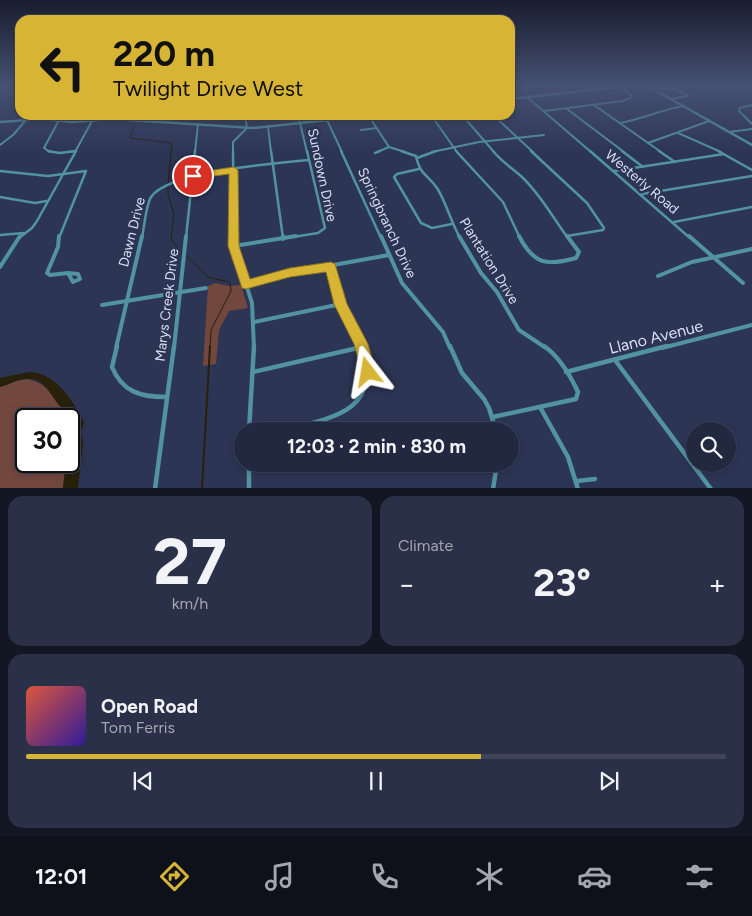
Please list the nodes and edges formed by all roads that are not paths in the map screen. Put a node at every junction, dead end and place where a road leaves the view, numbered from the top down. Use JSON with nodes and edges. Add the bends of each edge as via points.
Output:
{"nodes":[{"id":1,"x":539,"y":108,"type":"edge"},
{"id":2,"x":566,"y":108,"type":"joint"},
{"id":3,"x":598,"y":108,"type":"edge"},
{"id":4,"x":673,"y":108,"type":"edge"},
{"id":5,"x":686,"y":108,"type":"edge"},
{"id":6,"x":743,"y":108,"type":"edge"},
{"id":7,"x":543,"y":111,"type":"junction"},
{"id":8,"x":17,"y":120,"type":"edge"},
{"id":9,"x":25,"y":120,"type":"edge"},
{"id":10,"x":37,"y":120,"type":"edge"},
{"id":11,"x":102,"y":120,"type":"edge"},
{"id":12,"x":128,"y":120,"type":"edge"},
{"id":13,"x":246,"y":120,"type":"edge"},
{"id":14,"x":299,"y":120,"type":"edge"},
{"id":15,"x":327,"y":120,"type":"joint"},
{"id":16,"x":372,"y":120,"type":"edge"},
{"id":17,"x":435,"y":120,"type":"edge"},
{"id":18,"x":467,"y":120,"type":"edge"},
{"id":19,"x":498,"y":120,"type":"edge"},
{"id":20,"x":92,"y":121,"type":"junction"},
{"id":21,"x":709,"y":121,"type":"junction"},
{"id":22,"x":0,"y":122,"type":"edge"},
{"id":23,"x":58,"y":122,"type":"junction"},
{"id":24,"x":159,"y":122,"type":"joint"},
{"id":25,"x":300,"y":123,"type":"junction"},
{"id":26,"x":620,"y":123,"type":"junction"},
{"id":27,"x":198,"y":124,"type":"junction"},
{"id":28,"x":752,"y":124,"type":"edge"},
{"id":29,"x":268,"y":127,"type":"junction"},
{"id":30,"x":247,"y":128,"type":"junction"},
{"id":31,"x":378,"y":128,"type":"junction"},
{"id":32,"x":752,"y":129,"type":"edge"},
{"id":33,"x":361,"y":130,"type":"dead end"},
{"id":34,"x":729,"y":132,"type":"junction"},
{"id":35,"x":678,"y":133,"type":"junction"},
{"id":36,"x":544,"y":135,"type":"dead end"},
{"id":37,"x":518,"y":138,"type":"junction"},
{"id":38,"x":487,"y":142,"type":"junction"},
{"id":39,"x":648,"y":143,"type":"junction"},
{"id":40,"x":0,"y":145,"type":"edge"},
{"id":41,"x":752,"y":145,"type":"edge"},
{"id":42,"x":454,"y":146,"type":"junction"},
{"id":43,"x":389,"y":147,"type":"junction"},
{"id":44,"x":76,"y":151,"type":"junction"},
{"id":45,"x":375,"y":153,"type":"dead end"},
{"id":46,"x":724,"y":154,"type":"junction"},
{"id":47,"x":417,"y":158,"type":"junction"},
{"id":48,"x":309,"y":160,"type":"junction"},
{"id":49,"x":675,"y":162,"type":"junction"},
{"id":50,"x":273,"y":165,"type":"junction"},
{"id":51,"x":644,"y":167,"type":"junction"},
{"id":52,"x":419,"y":169,"type":"junction"},
{"id":53,"x":234,"y":170,"type":"junction"},
{"id":54,"x":752,"y":170,"type":"edge"},
{"id":55,"x":0,"y":171,"type":"edge"},
{"id":56,"x":614,"y":171,"type":"junction"},
{"id":57,"x":64,"y":174,"type":"junction"},
{"id":58,"x":193,"y":176,"type":"junction"},
{"id":59,"x":752,"y":176,"type":"edge"},
{"id":60,"x":641,"y":194,"type":"junction"},
{"id":61,"x":0,"y":197,"type":"edge"},
{"id":62,"x":48,"y":201,"type":"junction"},
{"id":63,"x":752,"y":208,"type":"edge"},
{"id":64,"x":674,"y":222,"type":"junction"},
{"id":65,"x":452,"y":224,"type":"junction"},
{"id":66,"x":25,"y":233,"type":"junction"},
{"id":67,"x":0,"y":235,"type":"edge"},
{"id":68,"x":567,"y":236,"type":"junction"},
{"id":69,"x":283,"y":238,"type":"junction"},
{"id":70,"x":234,"y":246,"type":"junction"},
{"id":71,"x":752,"y":249,"type":"edge"},
{"id":72,"x":389,"y":255,"type":"junction"},
{"id":73,"x":714,"y":257,"type":"junction"},
{"id":74,"x":0,"y":267,"type":"edge"},
{"id":75,"x":331,"y":267,"type":"junction"},
{"id":76,"x":68,"y":274,"type":"dead end"},
{"id":77,"x":658,"y":276,"type":"dead end"},
{"id":78,"x":743,"y":283,"type":"dead end"},
{"id":79,"x":246,"y":284,"type":"junction"},
{"id":80,"x":206,"y":288,"type":"dead end"},
{"id":81,"x":180,"y":292,"type":"junction"},
{"id":82,"x":126,"y":301,"type":"junction"},
{"id":83,"x":341,"y":304,"type":"junction"},
{"id":84,"x":102,"y":305,"type":"dead end"},
{"id":85,"x":254,"y":322,"type":"junction"},
{"id":86,"x":752,"y":325,"type":"edge"},
{"id":87,"x":362,"y":347,"type":"junction"},
{"id":88,"x":615,"y":360,"type":"junction"},
{"id":89,"x":253,"y":372,"type":"junction"},
{"id":90,"x":566,"y":372,"type":"junction"},
{"id":91,"x":166,"y":397,"type":"junction"},
{"id":92,"x":540,"y":407,"type":"junction"},
{"id":93,"x":493,"y":417,"type":"junction"},
{"id":94,"x":250,"y":422,"type":"edge"},
{"id":95,"x":314,"y":422,"type":"edge"},
{"id":96,"x":494,"y":422,"type":"edge"},
{"id":97,"x":249,"y":472,"type":"edge"},
{"id":98,"x":496,"y":472,"type":"edge"},
{"id":99,"x":595,"y":479,"type":"dead end"},
{"id":100,"x":576,"y":481,"type":"junction"},
{"id":101,"x":155,"y":488,"type":"edge"},
{"id":102,"x":250,"y":488,"type":"edge"},
{"id":103,"x":493,"y":488,"type":"edge"},
{"id":104,"x":578,"y":488,"type":"edge"},
{"id":105,"x":711,"y":488,"type":"edge"}],
"edges":[{"from":1,"to":7,"type":"street","name":"Westerly Road"},
{"from":2,"to":7,"type":"street"},
{"from":2,"to":51,"type":"street"},
{"from":3,"to":26,"type":"street"},
{"from":4,"to":26,"type":"street"},
{"from":5,"to":21,"type":"street"},
{"from":6,"to":28,"type":"street","via":[[739,109],[740,113]]},
{"from":7,"to":56,"type":"street","name":"Westerly Road"},
{"from":8,"to":22,"type":"street"},
{"from":9,"to":40,"type":"street"},
{"from":10,"to":23,"type":"street"},
{"from":11,"to":20,"type":"street"},
{"from":12,"to":24,"type":"street"},
{"from":13,"to":30,"type":"street"},
{"from":14,"to":25,"type":"street"},
{"from":15,"to":25,"type":"street"},
{"from":15,"to":72,"type":"street","name":"Springbranch Drive"},
{"from":16,"to":31,"type":"street"},
{"from":17,"to":42,"type":"street"},
{"from":18,"to":38,"type":"street"},
{"from":19,"to":37,"type":"street"},
{"from":20,"to":23,"type":"street"},
{"from":20,"to":44,"type":"street"},
{"from":21,"to":34,"type":"street"},
{"from":21,"to":35,"type":"street","via":[[692,124]]},
{"from":23,"to":44,"type":"street","via":[[44,148],[53,153]]},
{"from":24,"to":27,"type":"street"},
{"from":25,"to":29,"type":"street"},
{"from":25,"to":48,"type":"street","name":"Sundown Drive"},
{"from":26,"to":39,"type":"street"},
{"from":27,"to":30,"type":"street"},
{"from":27,"to":58,"type":"street","name":"Marys Creek Drive"},
{"from":29,"to":30,"type":"street"},
{"from":29,"to":50,"type":"street"},
{"from":30,"to":53,"type":"street","via":[[233,142]]},
{"from":31,"to":33,"type":"street"},
{"from":31,"to":43,"type":"street"},
{"from":32,"to":34,"type":"street"},
{"from":34,"to":41,"type":"street"},
{"from":35,"to":39,"type":"street"},
{"from":35,"to":46,"type":"street"},
{"from":36,"to":37,"type":"street"},
{"from":37,"to":38,"type":"street"},
{"from":37,"to":68,"type":"street","via":[[587,203],[604,228]]},
{"from":38,"to":42,"type":"street"},
{"from":38,"to":68,"type":"street","via":[[503,163],[522,177],[549,208]]},
{"from":39,"to":49,"type":"street"},
{"from":42,"to":47,"type":"street","via":[[433,150]]},
{"from":42,"to":68,"type":"street","via":[[506,208],[536,259],[552,264],[576,258],[579,252]]},
{"from":43,"to":45,"type":"street"},
{"from":43,"to":47,"type":"street","via":[[410,152]]},
{"from":44,"to":57,"type":"street"},
{"from":46,"to":49,"type":"street"},
{"from":46,"to":54,"type":"street"},
{"from":47,"to":52,"type":"street"},
{"from":48,"to":50,"type":"street","name":"Dawn Drive"},
{"from":48,"to":69,"type":"street","name":"Sundown Drive","via":[[325,228],[318,233]]},
{"from":49,"to":51,"type":"street"},
{"from":50,"to":53,"type":"street","name":"Dawn Drive"},
{"from":50,"to":69,"type":"street"},
{"from":51,"to":56,"type":"street"},
{"from":52,"to":65,"type":"street","name":"Plantation Drive","via":[[437,188]]},
{"from":52,"to":65,"type":"street","via":[[397,174],[395,180],[421,223],[435,228]]},
{"from":53,"to":58,"type":"street","name":"Dawn Drive"},
{"from":53,"to":70,"type":"street"},
{"from":55,"to":57,"type":"street","via":[[45,176]]},
{"from":56,"to":60,"type":"street","name":"Westerly Road"},
{"from":57,"to":62,"type":"street"},
{"from":57,"to":76,"type":"street","via":[[86,171],[59,233],[58,247],[47,273]]},
{"from":58,"to":81,"type":"street","name":"Marys Creek Drive"},
{"from":58,"to":82,"type":"street","name":"Dawn Drive","via":[[155,191],[149,201]]},
{"from":59,"to":60,"type":"street"},
{"from":60,"to":64,"type":"street","name":"Westerly Road"},
{"from":61,"to":62,"type":"street","via":[[35,203]]},
{"from":62,"to":66,"type":"street","via":[[34,225]]},
{"from":63,"to":64,"type":"street"},
{"from":64,"to":73,"type":"street","name":"Westerly Road"},
{"from":65,"to":90,"type":"street","name":"Plantation Drive","via":[[519,330],[549,350]]},
{"from":66,"to":67,"type":"street"},
{"from":66,"to":74,"type":"street"},
{"from":69,"to":70,"type":"street","name":"Sundown Drive"},
{"from":70,"to":79,"type":"street"},
{"from":71,"to":73,"type":"street"},
{"from":72,"to":75,"type":"street"},
{"from":72,"to":93,"type":"street","name":"Springbranch Drive","via":[[402,283],[443,332],[459,369]]},
{"from":73,"to":77,"type":"street","via":[[688,262]]},
{"from":73,"to":78,"type":"street","name":"Westerly Road"},
{"from":75,"to":79,"type":"street"},
{"from":75,"to":83,"type":"street"},
{"from":79,"to":85,"type":"street"},
{"from":80,"to":81,"type":"street"},
{"from":81,"to":82,"type":"street"},
{"from":81,"to":91,"type":"street","name":"Marys Creek Drive"},
{"from":82,"to":84,"type":"street"},
{"from":82,"to":91,"type":"street","name":"Dawn Drive","via":[[112,362],[114,374],[132,393]]},
{"from":83,"to":85,"type":"street"},
{"from":83,"to":87,"type":"street"},
{"from":85,"to":89,"type":"street"},
{"from":86,"to":88,"type":"street","name":"Llano Avenue"},
{"from":87,"to":89,"type":"street"},
{"from":87,"to":95,"type":"street","via":[[368,380],[357,402],[337,416]]},
{"from":88,"to":90,"type":"street","name":"Llano Avenue"},
{"from":88,"to":105,"type":"street"},
{"from":89,"to":94,"type":"street"},
{"from":90,"to":92,"type":"street","name":"Plantation Drive","via":[[576,387],[577,396],[573,401]]},
{"from":91,"to":101,"type":"street","name":"Marys Creek Drive"},
{"from":92,"to":93,"type":"street"},
{"from":92,"to":100,"type":"street","via":[[567,452]]},
{"from":93,"to":96,"type":"street","name":"Springbranch Drive"},
{"from":97,"to":102,"type":"street"},
{"from":98,"to":103,"type":"street"},
{"from":99,"to":100,"type":"street"},
{"from":100,"to":104,"type":"street"}]}
